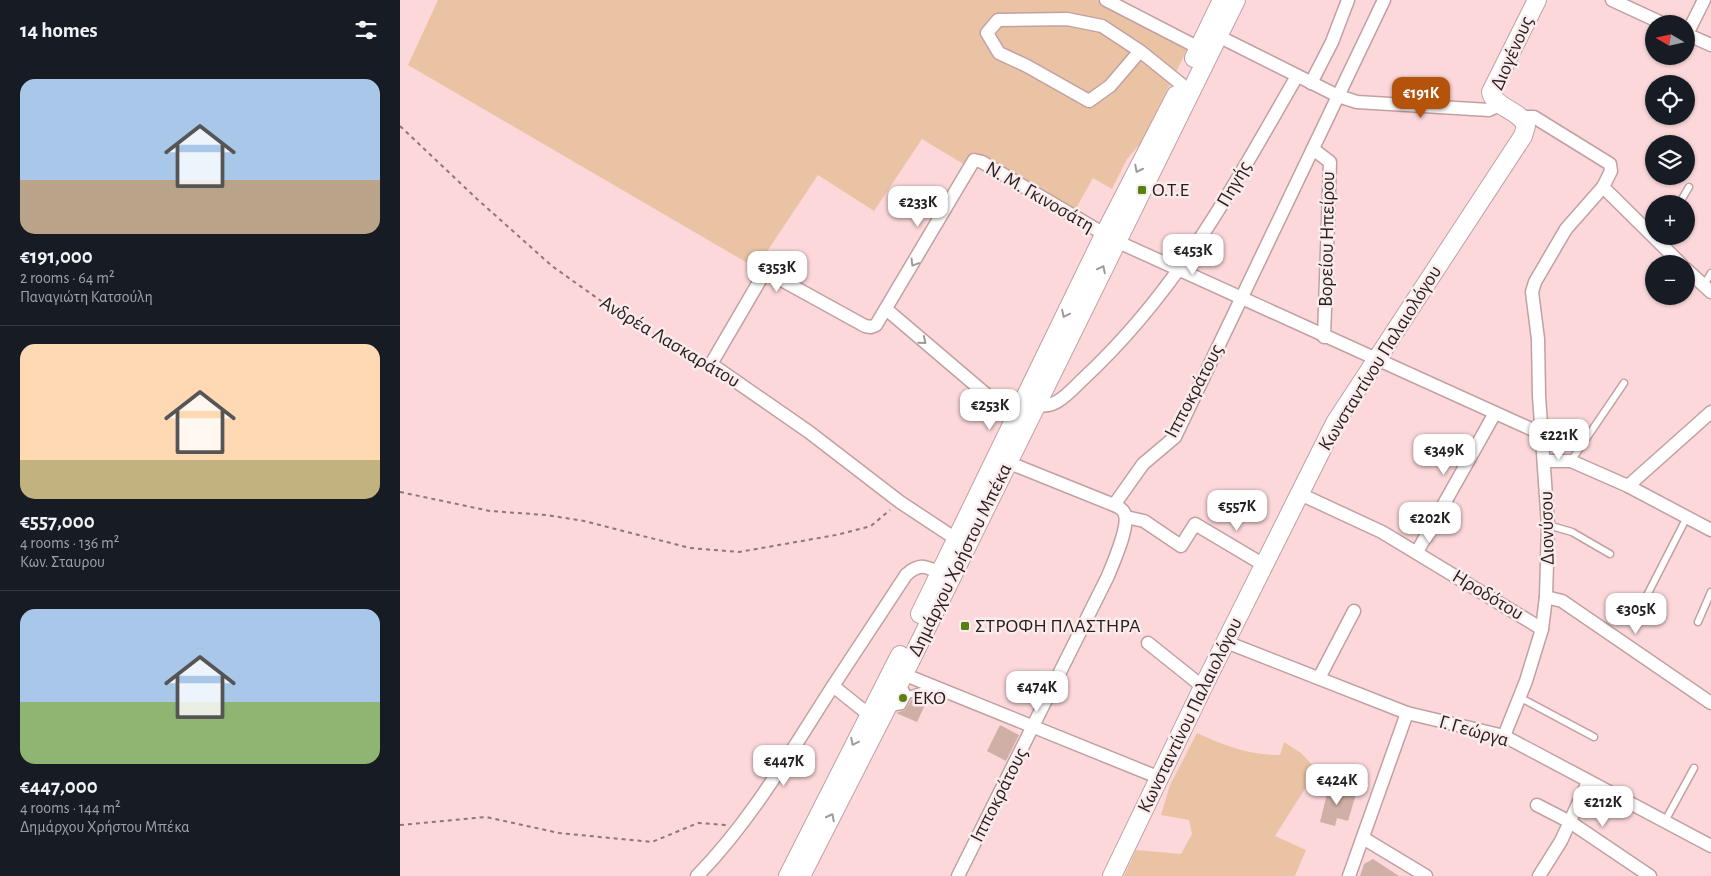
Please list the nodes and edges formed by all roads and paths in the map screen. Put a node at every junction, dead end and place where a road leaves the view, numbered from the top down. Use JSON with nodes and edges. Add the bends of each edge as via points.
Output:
{"nodes":[{"id":1,"x":1106,"y":0,"type":"edge"},
{"id":2,"x":1222,"y":0,"type":"edge"},
{"id":3,"x":1236,"y":0,"type":"edge"},
{"id":4,"x":1348,"y":0,"type":"edge"},
{"id":5,"x":1384,"y":0,"type":"edge"},
{"id":6,"x":1536,"y":0,"type":"edge"},
{"id":7,"x":1612,"y":0,"type":"edge"},
{"id":8,"x":1704,"y":0,"type":"edge"},
{"id":9,"x":1645,"y":15,"type":"edge"},
{"id":10,"x":1695,"y":17,"type":"edge"},
{"id":11,"x":1218,"y":36,"type":"junction"},
{"id":12,"x":1695,"y":38,"type":"edge"},
{"id":13,"x":1711,"y":45,"type":"edge"},
{"id":14,"x":1199,"y":48,"type":"junction"},
{"id":15,"x":1140,"y":50,"type":"junction"},
{"id":16,"x":1297,"y":76,"type":"junction"},
{"id":17,"x":1311,"y":83,"type":"junction"},
{"id":18,"x":1181,"y":84,"type":"junction"},
{"id":19,"x":1338,"y":96,"type":"junction"},
{"id":20,"x":1501,"y":104,"type":"junction"},
{"id":21,"x":1522,"y":117,"type":"junction"},
{"id":22,"x":400,"y":126,"type":"edge"},
{"id":23,"x":1313,"y":149,"type":"junction"},
{"id":24,"x":1603,"y":187,"type":"junction"},
{"id":25,"x":1689,"y":187,"type":"dead end"},
{"id":26,"x":1684,"y":195,"type":"edge"},
{"id":27,"x":1645,"y":227,"type":"edge"},
{"id":28,"x":1110,"y":238,"type":"junction"},
{"id":29,"x":1664,"y":245,"type":"edge"},
{"id":30,"x":1673,"y":255,"type":"edge"},
{"id":31,"x":1181,"y":270,"type":"junction"},
{"id":32,"x":1711,"y":273,"type":"edge"},
{"id":33,"x":1695,"y":277,"type":"edge"},
{"id":34,"x":1708,"y":289,"type":"edge"},
{"id":35,"x":1241,"y":298,"type":"junction"},
{"id":36,"x":886,"y":309,"type":"junction"},
{"id":37,"x":1324,"y":337,"type":"junction"},
{"id":38,"x":1376,"y":359,"type":"junction"},
{"id":39,"x":711,"y":364,"type":"junction"},
{"id":40,"x":1624,"y":383,"type":"dead end"},
{"id":41,"x":1036,"y":404,"type":"junction"},
{"id":42,"x":1711,"y":412,"type":"edge"},
{"id":43,"x":1495,"y":413,"type":"junction"},
{"id":44,"x":1014,"y":418,"type":"junction"},
{"id":45,"x":1542,"y":434,"type":"junction"},
{"id":46,"x":1545,"y":461,"type":"junction"},
{"id":47,"x":1571,"y":461,"type":"junction"},
{"id":48,"x":1007,"y":462,"type":"junction"},
{"id":49,"x":1628,"y":486,"type":"junction"},
{"id":50,"x":400,"y":492,"type":"edge"},
{"id":51,"x":1300,"y":494,"type":"junction"},
{"id":52,"x":900,"y":502,"type":"junction"},
{"id":53,"x":1114,"y":505,"type":"junction"},
{"id":54,"x":1687,"y":517,"type":"junction"},
{"id":55,"x":1126,"y":518,"type":"junction"},
{"id":56,"x":1548,"y":525,"type":"junction"},
{"id":57,"x":1711,"y":530,"type":"edge"},
{"id":58,"x":956,"y":539,"type":"junction"},
{"id":59,"x":1417,"y":552,"type":"junction"},
{"id":60,"x":1610,"y":554,"type":"dead end"},
{"id":61,"x":1264,"y":565,"type":"junction"},
{"id":62,"x":940,"y":573,"type":"junction"},
{"id":63,"x":1711,"y":592,"type":"edge"},
{"id":64,"x":1546,"y":597,"type":"junction"},
{"id":65,"x":1640,"y":609,"type":"dead end"},
{"id":66,"x":1354,"y":611,"type":"dead end"},
{"id":67,"x":1698,"y":622,"type":"dead end"},
{"id":68,"x":1542,"y":629,"type":"junction"},
{"id":69,"x":1226,"y":642,"type":"junction"},
{"id":70,"x":1148,"y":644,"type":"dead end"},
{"id":71,"x":1319,"y":678,"type":"junction"},
{"id":72,"x":901,"y":680,"type":"junction"},
{"id":73,"x":833,"y":686,"type":"junction"},
{"id":74,"x":934,"y":686,"type":"junction"},
{"id":75,"x":1203,"y":687,"type":"junction"},
{"id":76,"x":1519,"y":697,"type":"junction"},
{"id":77,"x":1711,"y":703,"type":"edge"},
{"id":78,"x":1407,"y":713,"type":"junction"},
{"id":79,"x":868,"y":714,"type":"junction"},
{"id":80,"x":1033,"y":727,"type":"junction"},
{"id":81,"x":1504,"y":736,"type":"junction"},
{"id":82,"x":1594,"y":737,"type":"dead end"},
{"id":83,"x":1694,"y":768,"type":"dead end"},
{"id":84,"x":1160,"y":778,"type":"junction"},
{"id":85,"x":1588,"y":782,"type":"junction"},
{"id":86,"x":1537,"y":805,"type":"dead end"},
{"id":87,"x":1665,"y":821,"type":"junction"},
{"id":88,"x":1570,"y":822,"type":"junction"},
{"id":89,"x":400,"y":825,"type":"edge"},
{"id":90,"x":742,"y":826,"type":"junction"},
{"id":91,"x":1363,"y":838,"type":"junction"},
{"id":92,"x":1710,"y":842,"type":"edge"},
{"id":93,"x":697,"y":876,"type":"edge"},
{"id":94,"x":788,"y":876,"type":"edge"},
{"id":95,"x":801,"y":876,"type":"edge"},
{"id":96,"x":958,"y":876,"type":"edge"},
{"id":97,"x":1112,"y":876,"type":"edge"},
{"id":98,"x":1349,"y":876,"type":"edge"},
{"id":99,"x":1426,"y":876,"type":"edge"},
{"id":100,"x":1539,"y":876,"type":"edge"},
{"id":101,"x":1650,"y":876,"type":"edge"}],
"edges":[{"from":1,"to":14,"type":"street"},
{"from":2,"to":14,"type":"main road","name":"Δημάρχου Χρήστου Μπέκα"},
{"from":3,"to":11,"type":"main road","name":"Δημάρχου Χρήστου Μπέκα"},
{"from":4,"to":17,"type":"street"},
{"from":5,"to":19,"type":"street","name":"Ιπποκράτους"},
{"from":6,"to":20,"type":"main road","name":"Διογένους","via":[[1492,88],[1492,96]]},
{"from":7,"to":9,"type":"street"},
{"from":8,"to":10,"type":"street"},
{"from":11,"to":16,"type":"street"},
{"from":11,"to":28,"type":"main road","name":"Δημάρχου Χρήστου Μπέκα"},
{"from":12,"to":13,"type":"street"},
{"from":14,"to":18,"type":"main road","name":"Δημάρχου Χρήστου Μπέκα"},
{"from":15,"to":15,"type":"street","via":[[1102,26],[1067,19],[998,20],[987,33],[999,54],[1089,101],[1110,86]]},
{"from":15,"to":18,"type":"street"},
{"from":16,"to":17,"type":"street"},
{"from":16,"to":31,"type":"street","name":"Πηγής"},
{"from":17,"to":19,"type":"street"},
{"from":18,"to":28,"type":"main road","name":"Δημάρχου Χρήστου Μπέκα","one_way":true},
{"from":19,"to":20,"type":"street","via":[[1357,102],[1489,110]]},
{"from":19,"to":23,"type":"street","name":"Ιπποκράτους"},
{"from":20,"to":21,"type":"main road"},
{"from":21,"to":24,"type":"street","via":[[1534,117],[1610,164],[1611,171]]},
{"from":21,"to":38,"type":"main road","name":"Κωνσταντίνου Παλαιολόγου","via":[[1526,126],[1523,136]]},
{"from":22,"to":39,"type":"path","name":"Ανδρέα Λασκαράτου","via":[[552,266],[618,312]]},
{"from":23,"to":35,"type":"street","name":"Ιπποκράτους"},
{"from":23,"to":37,"type":"street","name":"Βορείου Ηπείρου","via":[[1330,162]]},
{"from":24,"to":27,"type":"street"},
{"from":24,"to":45,"type":"street","name":"Διονύσου","via":[[1566,229],[1534,282],[1532,292],[1538,339]]},
{"from":25,"to":26,"type":"lane"},
{"from":28,"to":31,"type":"street","name":"Ν. Μ. Γκινοσάτη"},
{"from":28,"to":36,"type":"street","name":"Ν. Μ. Γκινοσάτη","one_way":true,"via":[[974,160]]},
{"from":41,"to":28,"type":"main road","name":"Δημάρχου Χρήστου Μπέκα","one_way":true},
{"from":28,"to":44,"type":"main road","name":"Δημάρχου Χρήστου Μπέκα","one_way":true},
{"from":29,"to":30,"type":"street"},
{"from":31,"to":35,"type":"street","name":"Ν. Μ. Γκινοσάτη"},
{"from":31,"to":41,"type":"street","name":"Πηγής","via":[[1105,359],[1050,406]]},
{"from":32,"to":34,"type":"lane"},
{"from":33,"to":34,"type":"street"},
{"from":35,"to":37,"type":"street","name":"Ν. Μ. Γκινοσάτη"},
{"from":35,"to":53,"type":"street","name":"Ιπποκράτους","via":[[1174,437],[1143,464]]},
{"from":36,"to":39,"type":"street","via":[[876,325],[865,326],[767,272]]},
{"from":36,"to":44,"type":"street","one_way":true},
{"from":37,"to":38,"type":"street","name":"Ν. Μ. Γκινοσάτη"},
{"from":38,"to":43,"type":"street","name":"Ν. Μ. Γκινοσάτη"},
{"from":38,"to":51,"type":"main road","name":"Κωνσταντίνου Παλαιολόγου","via":[[1335,423]]},
{"from":39,"to":52,"type":"street","name":"Ανδρέα Λασκαράτου","via":[[809,432]]},
{"from":40,"to":47,"type":"lane"},
{"from":41,"to":48,"type":"main road","name":"Δημάρχου Χρήστου Μπέκα"},
{"from":42,"to":49,"type":"street"},
{"from":43,"to":45,"type":"street","name":"Ν. Μ. Γκινοσάτη"},
{"from":43,"to":59,"type":"street"},
{"from":44,"to":58,"type":"main road","name":"Δημάρχου Χρήστου Μπέκα"},
{"from":45,"to":46,"type":"street","name":"Διονύσου"},
{"from":46,"to":47,"type":"street"},
{"from":46,"to":56,"type":"street","name":"Διονύσου"},
{"from":47,"to":49,"type":"street"},
{"from":48,"to":53,"type":"street"},
{"from":48,"to":72,"type":"main road","name":"Δημάρχου Χρήστου Μπέκα"},
{"from":49,"to":54,"type":"street"},
{"from":50,"to":52,"type":"path","via":[[490,511],[584,521],[690,548],[740,552],[871,526]]},
{"from":51,"to":59,"type":"street","name":"Ηροδότου"},
{"from":51,"to":61,"type":"main road","name":"Κωνσταντίνου Παλαιολόγου"},
{"from":52,"to":58,"type":"street","name":"Ανδρέα Λασκαράτου"},
{"from":53,"to":55,"type":"street","via":[[1124,512]]},
{"from":54,"to":57,"type":"street"},
{"from":54,"to":65,"type":"lane"},
{"from":55,"to":61,"type":"street","via":[[1144,521],[1181,546],[1195,524]]},
{"from":55,"to":80,"type":"street","name":"Ιπποκράτους","via":[[1108,576]]},
{"from":56,"to":60,"type":"lane","via":[[1572,532]]},
{"from":56,"to":64,"type":"street","name":"Διονύσου"},
{"from":58,"to":62,"type":"main road","name":"Δημάρχου Χρήστου Μπέκα"},
{"from":59,"to":68,"type":"street","name":"Ηροδότου"},
{"from":61,"to":69,"type":"main road","name":"Κωνσταντίνου Παλαιολόγου"},
{"from":62,"to":72,"type":"main road","name":"Δημάρχου Χρήστου Μπέκα"},
{"from":62,"to":73,"type":"street","via":[[924,566],[915,567],[906,575]]},
{"from":63,"to":67,"type":"lane"},
{"from":64,"to":68,"type":"street","name":"Διονύσου"},
{"from":64,"to":77,"type":"street","via":[[1562,601]]},
{"from":66,"to":71,"type":"street"},
{"from":68,"to":76,"type":"street","name":"Διονύσου"},
{"from":69,"to":71,"type":"street","name":"Γ. Γεώργα"},
{"from":69,"to":75,"type":"main road","name":"Κωνσταντίνου Παλαιολόγου"},
{"from":70,"to":75,"type":"street"},
{"from":71,"to":78,"type":"street","name":"Γ. Γεώργα"},
{"from":72,"to":74,"type":"street"},
{"from":72,"to":74,"type":"lane"},
{"from":72,"to":79,"type":"main road","name":"Δημάρχου Χρήστου Μπέκα"},
{"from":95,"to":72,"type":"main road","name":"Δημάρχου Χρήστου Μπέκα","one_way":true},
{"from":73,"to":79,"type":"street"},
{"from":73,"to":90,"type":"street"},
{"from":74,"to":80,"type":"street"},
{"from":75,"to":84,"type":"main road","name":"Κωνσταντίνου Παλαιολόγου"},
{"from":76,"to":81,"type":"street","name":"Διονύσου"},
{"from":76,"to":82,"type":"lane"},
{"from":78,"to":81,"type":"street","name":"Γ. Γεώργα"},
{"from":78,"to":91,"type":"street"},
{"from":79,"to":94,"type":"main road","name":"Δημάρχου Χρήστου Μπέκα","one_way":true},
{"from":80,"to":84,"type":"street"},
{"from":80,"to":96,"type":"street","name":"Ιπποκράτους"},
{"from":81,"to":85,"type":"street","name":"Γ. Γεώργα"},
{"from":83,"to":87,"type":"lane"},
{"from":84,"to":97,"type":"main road","name":"Κωνσταντίνου Παλαιολόγου"},
{"from":85,"to":87,"type":"street","name":"Γ. Γεώργα"},
{"from":85,"to":88,"type":"street"},
{"from":86,"to":88,"type":"street"},
{"from":87,"to":92,"type":"street","name":"Γ. Γεώργα"},
{"from":88,"to":100,"type":"street"},
{"from":88,"to":101,"type":"street"},
{"from":89,"to":90,"type":"path","via":[[486,817],[559,833],[652,842],[698,823]]},
{"from":90,"to":93,"type":"street"},
{"from":91,"to":98,"type":"street"},
{"from":91,"to":99,"type":"street"}]}
